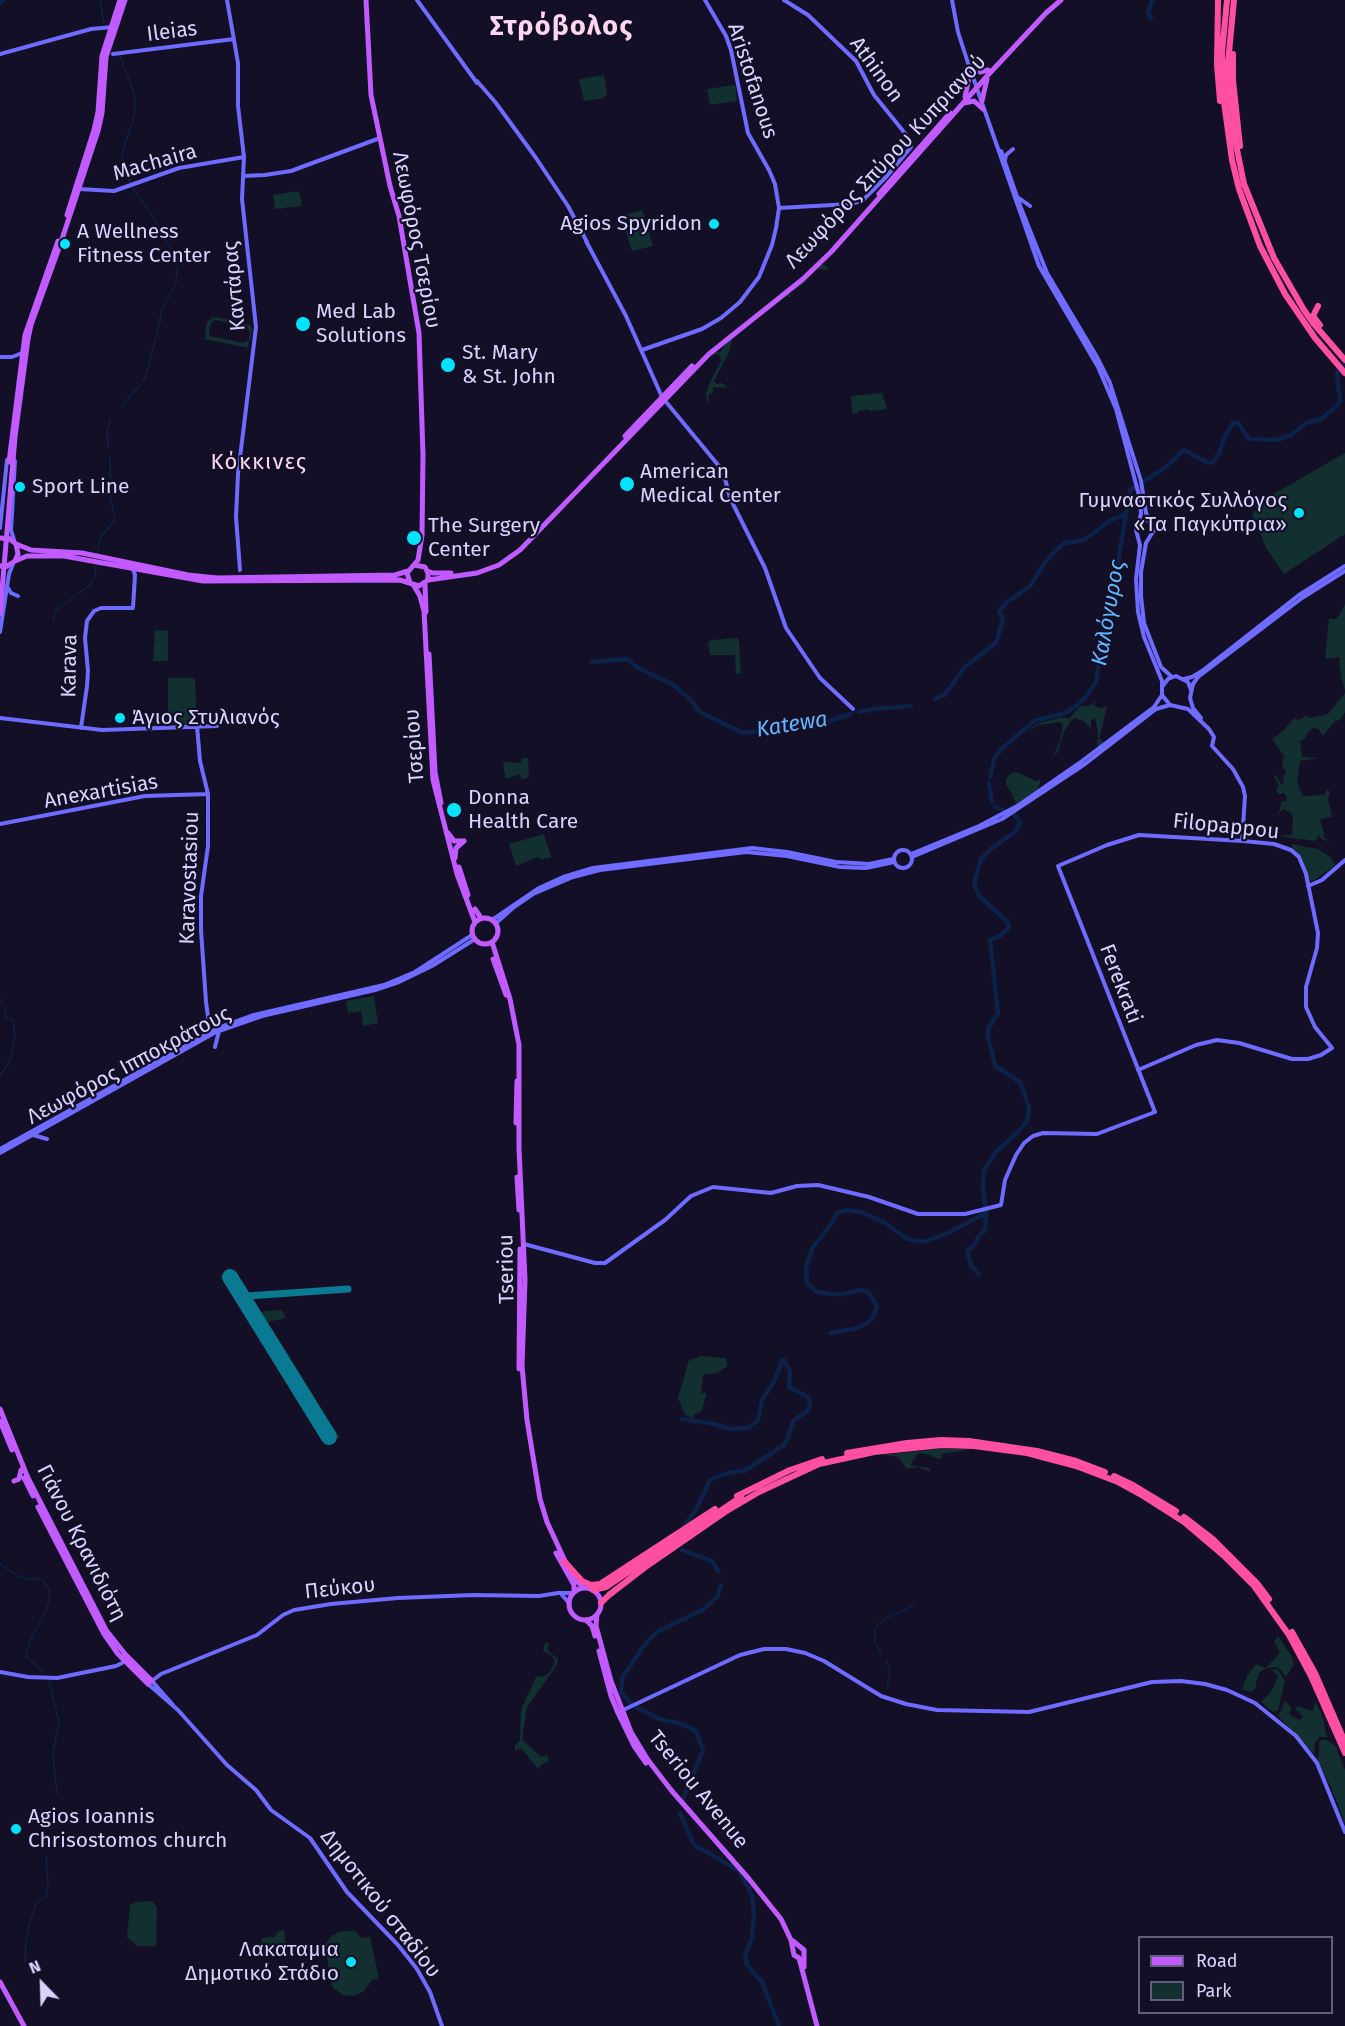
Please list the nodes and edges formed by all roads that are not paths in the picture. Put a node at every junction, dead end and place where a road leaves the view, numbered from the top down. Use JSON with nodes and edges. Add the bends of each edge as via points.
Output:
{"nodes":[{"id":1,"x":120,"y":0,"type":"edge"},
{"id":2,"x":125,"y":0,"type":"edge"},
{"id":3,"x":227,"y":0,"type":"edge"},
{"id":4,"x":366,"y":0,"type":"edge"},
{"id":5,"x":417,"y":0,"type":"edge"},
{"id":6,"x":705,"y":0,"type":"edge"},
{"id":7,"x":784,"y":0,"type":"edge"},
{"id":8,"x":952,"y":0,"type":"edge"},
{"id":9,"x":1055,"y":0,"type":"edge"},
{"id":10,"x":1061,"y":0,"type":"edge"},
{"id":11,"x":1220,"y":0,"type":"edge"},
{"id":12,"x":1227,"y":0,"type":"edge"},
{"id":13,"x":1236,"y":0,"type":"edge"},
{"id":14,"x":112,"y":27,"type":"junction"},
{"id":15,"x":234,"y":39,"type":"junction"},
{"id":16,"x":0,"y":54,"type":"edge"},
{"id":17,"x":113,"y":54,"type":"dead end"},
{"id":18,"x":970,"y":70,"type":"junction"},
{"id":19,"x":988,"y":72,"type":"junction"},
{"id":20,"x":976,"y":86,"type":"junction"},
{"id":21,"x":1234,"y":90,"type":"junction"},
{"id":22,"x":964,"y":100,"type":"junction"},
{"id":23,"x":982,"y":101,"type":"junction"},
{"id":24,"x":983,"y":109,"type":"junction"},
{"id":25,"x":380,"y":138,"type":"junction"},
{"id":26,"x":1013,"y":149,"type":"dead end"},
{"id":27,"x":1237,"y":150,"type":"junction"},
{"id":28,"x":919,"y":151,"type":"junction"},
{"id":29,"x":244,"y":158,"type":"junction"},
{"id":30,"x":1004,"y":160,"type":"junction"},
{"id":31,"x":1232,"y":160,"type":"junction"},
{"id":32,"x":243,"y":176,"type":"junction"},
{"id":33,"x":77,"y":189,"type":"junction"},
{"id":34,"x":1016,"y":195,"type":"junction"},
{"id":35,"x":779,"y":208,"type":"junction"},
{"id":36,"x":1025,"y":219,"type":"junction"},
{"id":37,"x":1259,"y":222,"type":"junction"},
{"id":38,"x":1294,"y":293,"type":"junction"},
{"id":39,"x":642,"y":350,"type":"junction"},
{"id":40,"x":1345,"y":353,"type":"edge"},
{"id":41,"x":22,"y":354,"type":"junction"},
{"id":42,"x":0,"y":357,"type":"edge"},
{"id":43,"x":12,"y":357,"type":"junction"},
{"id":44,"x":1345,"y":360,"type":"edge"},
{"id":45,"x":20,"y":363,"type":"junction"},
{"id":46,"x":1345,"y":375,"type":"edge"},
{"id":47,"x":655,"y":383,"type":"junction"},
{"id":48,"x":673,"y":386,"type":"junction"},
{"id":49,"x":661,"y":401,"type":"junction"},
{"id":50,"x":13,"y":436,"type":"junction"},
{"id":51,"x":1140,"y":484,"type":"junction"},
{"id":52,"x":423,"y":486,"type":"junction"},
{"id":53,"x":1150,"y":521,"type":"junction"},
{"id":54,"x":1138,"y":523,"type":"junction"},
{"id":55,"x":0,"y":528,"type":"edge"},
{"id":56,"x":1139,"y":536,"type":"junction"},
{"id":57,"x":0,"y":538,"type":"edge"},
{"id":58,"x":1149,"y":538,"type":"junction"},
{"id":59,"x":13,"y":542,"type":"junction"},
{"id":60,"x":12,"y":564,"type":"junction"},
{"id":61,"x":0,"y":566,"type":"edge"},
{"id":62,"x":1345,"y":566,"type":"edge"},
{"id":63,"x":132,"y":568,"type":"junction"},
{"id":64,"x":411,"y":568,"type":"junction"},
{"id":65,"x":426,"y":569,"type":"junction"},
{"id":66,"x":140,"y":570,"type":"junction"},
{"id":67,"x":240,"y":570,"type":"junction"},
{"id":68,"x":1345,"y":571,"type":"edge"},
{"id":69,"x":135,"y":575,"type":"junction"},
{"id":70,"x":235,"y":578,"type":"junction"},
{"id":71,"x":247,"y":578,"type":"junction"},
{"id":72,"x":0,"y":580,"type":"edge"},
{"id":73,"x":426,"y":582,"type":"junction"},
{"id":74,"x":7,"y":584,"type":"junction"},
{"id":75,"x":412,"y":584,"type":"junction"},
{"id":76,"x":18,"y":596,"type":"dead end"},
{"id":77,"x":0,"y":614,"type":"edge"},
{"id":78,"x":0,"y":632,"type":"edge"},
{"id":79,"x":1172,"y":677,"type":"junction"},
{"id":80,"x":1184,"y":679,"type":"junction"},
{"id":81,"x":1162,"y":687,"type":"junction"},
{"id":82,"x":1191,"y":692,"type":"junction"},
{"id":83,"x":1162,"y":695,"type":"junction"},
{"id":84,"x":1190,"y":698,"type":"junction"},
{"id":85,"x":1170,"y":705,"type":"junction"},
{"id":86,"x":1177,"y":706,"type":"junction"},
{"id":87,"x":1155,"y":708,"type":"junction"},
{"id":88,"x":853,"y":709,"type":"dead end"},
{"id":89,"x":0,"y":718,"type":"edge"},
{"id":90,"x":198,"y":726,"type":"junction"},
{"id":91,"x":217,"y":726,"type":"dead end"},
{"id":92,"x":81,"y":728,"type":"junction"},
{"id":93,"x":1209,"y":729,"type":"junction"},
{"id":94,"x":208,"y":794,"type":"junction"},
{"id":95,"x":0,"y":824,"type":"edge"},
{"id":96,"x":448,"y":833,"type":"junction"},
{"id":97,"x":1242,"y":841,"type":"junction"},
{"id":98,"x":911,"y":856,"type":"junction"},
{"id":99,"x":455,"y":858,"type":"junction"},
{"id":100,"x":894,"y":860,"type":"junction"},
{"id":101,"x":1345,"y":860,"type":"edge"},
{"id":102,"x":1058,"y":866,"type":"joint"},
{"id":103,"x":1308,"y":886,"type":"junction"},
{"id":104,"x":482,"y":918,"type":"junction"},
{"id":105,"x":475,"y":919,"type":"junction"},
{"id":106,"x":494,"y":922,"type":"junction"},
{"id":107,"x":474,"y":937,"type":"junction"},
{"id":108,"x":489,"y":943,"type":"junction"},
{"id":109,"x":208,"y":1022,"type":"junction"},
{"id":110,"x":215,"y":1030,"type":"junction"},
{"id":111,"x":204,"y":1036,"type":"junction"},
{"id":112,"x":1138,"y":1070,"type":"junction"},
{"id":113,"x":47,"y":1127,"type":"junction"},
{"id":114,"x":32,"y":1135,"type":"junction"},
{"id":115,"x":0,"y":1151,"type":"edge"},
{"id":116,"x":522,"y":1244,"type":"junction"},
{"id":117,"x":0,"y":1409,"type":"edge"},
{"id":118,"x":0,"y":1421,"type":"edge"},
{"id":119,"x":823,"y":1461,"type":"junction"},
{"id":120,"x":21,"y":1470,"type":"junction"},
{"id":121,"x":14,"y":1481,"type":"dead end"},
{"id":122,"x":564,"y":1561,"type":"junction"},
{"id":123,"x":584,"y":1588,"type":"junction"},
{"id":124,"x":593,"y":1590,"type":"junction"},
{"id":125,"x":555,"y":1593,"type":"junction"},
{"id":126,"x":574,"y":1593,"type":"junction"},
{"id":127,"x":569,"y":1603,"type":"junction"},
{"id":128,"x":601,"y":1603,"type":"junction"},
{"id":129,"x":597,"y":1614,"type":"junction"},
{"id":130,"x":586,"y":1620,"type":"junction"},
{"id":131,"x":1301,"y":1650,"type":"junction"},
{"id":132,"x":118,"y":1654,"type":"junction"},
{"id":133,"x":127,"y":1660,"type":"junction"},
{"id":134,"x":106,"y":1667,"type":"junction"},
{"id":135,"x":0,"y":1672,"type":"edge"},
{"id":136,"x":145,"y":1673,"type":"junction"},
{"id":137,"x":161,"y":1674,"type":"junction"},
{"id":138,"x":150,"y":1682,"type":"junction"},
{"id":139,"x":158,"y":1687,"type":"junction"},
{"id":140,"x":178,"y":1710,"type":"junction"},
{"id":141,"x":620,"y":1712,"type":"junction"},
{"id":142,"x":1345,"y":1742,"type":"edge"},
{"id":143,"x":1345,"y":1753,"type":"edge"},
{"id":144,"x":671,"y":1790,"type":"junction"},
{"id":145,"x":1345,"y":1832,"type":"edge"},
{"id":146,"x":796,"y":1948,"type":"junction"},
{"id":147,"x":801,"y":1957,"type":"junction"},
{"id":148,"x":0,"y":1982,"type":"edge"},
{"id":149,"x":24,"y":2026,"type":"edge"},
{"id":150,"x":442,"y":2026,"type":"edge"},
{"id":151,"x":818,"y":2026,"type":"edge"}],
"edges":[{"from":1,"to":14,"type":"main road"},
{"from":2,"to":14,"type":"main road"},
{"from":3,"to":15,"type":"street","name":"Καντάρας"},
{"from":4,"to":25,"type":"main road","name":"Λεωφόρος Τσερίου","via":[[369,75]]},
{"from":5,"to":39,"type":"street","via":[[547,174]]},
{"from":6,"to":35,"type":"street","name":"Aristofanous","via":[[731,50],[747,130],[772,177]]},
{"from":7,"to":35,"type":"street","name":"Athinon","via":[[808,15],[856,61],[880,104],[910,141],[910,149],[862,201]]},
{"from":8,"to":18,"type":"street"},
{"from":9,"to":19,"type":"main road","name":"Λεωφόρος Σπύρου Κυπριανού"},
{"from":10,"to":19,"type":"main road","name":"Λεωφόρος Σπύρου Κυπριανού"},
{"from":11,"to":31,"type":"highway","via":[[1218,87]]},
{"from":12,"to":31,"type":"highway","via":[[1222,62]]},
{"from":13,"to":21,"type":"highway"},
{"from":13,"to":27,"type":"highway","via":[[1228,63]]},
{"from":14,"to":16,"type":"street"},
{"from":14,"to":33,"type":"main road","via":[[102,56],[96,121]]},
{"from":15,"to":17,"type":"street","name":"Ileias"},
{"from":15,"to":29,"type":"street","name":"Καντάρας"},
{"from":18,"to":19,"type":"main road"},
{"from":18,"to":20,"type":"street"},
{"from":18,"to":22,"type":"main road"},
{"from":19,"to":20,"type":"main road","name":"Λεωφόρος Σπύρου Κυπριανού"},
{"from":19,"to":23,"type":"main road"},
{"from":20,"to":22,"type":"main road","name":"Λεωφόρος Σπύρου Κυπριανού"},
{"from":20,"to":23,"type":"street"},
{"from":20,"to":24,"type":"street"},
{"from":21,"to":27,"type":"highway"},
{"from":21,"to":37,"type":"highway","via":[[1246,180]]},
{"from":22,"to":24,"type":"main road","via":[[974,101]]},
{"from":22,"to":28,"type":"main road","name":"Λεωφόρος Σπύρου Κυπριανού"},
{"from":23,"to":30,"type":"street"},
{"from":24,"to":51,"type":"street","via":[[1039,266],[1098,367]]},
{"from":25,"to":32,"type":"street","via":[[291,171]]},
{"from":25,"to":52,"type":"main road","name":"Λεωφόρος Τσερίου","via":[[399,216],[417,322]]},
{"from":26,"to":30,"type":"street"},
{"from":27,"to":37,"type":"highway","via":[[1244,184]]},
{"from":28,"to":48,"type":"main road","name":"Λεωφόρος Σπύρου Κυπριανού","via":[[818,260],[718,341]]},
{"from":28,"to":49,"type":"main road","name":"Λεωφόρος Σπύρου Κυπριανού","via":[[820,263],[721,343]]},
{"from":29,"to":32,"type":"street","name":"Καντάρας"},
{"from":29,"to":33,"type":"street","name":"Machaira","via":[[178,168],[110,192]]},
{"from":30,"to":34,"type":"street"},
{"from":31,"to":46,"type":"highway","via":[[1251,225],[1269,265],[1297,313]]},
{"from":32,"to":67,"type":"street","name":"Καντάρας","via":[[256,327],[238,474]]},
{"from":33,"to":41,"type":"main road","via":[[27,325]]},
{"from":33,"to":50,"type":"main road","via":[[31,325]]},
{"from":34,"to":36,"type":"street"},
{"from":34,"to":36,"type":"street","via":[[1031,207]]},
{"from":35,"to":39,"type":"street","name":"Aristofanous","via":[[768,257],[740,302],[702,329]]},
{"from":36,"to":51,"type":"street","via":[[1047,273],[1110,383]]},
{"from":37,"to":38,"type":"highway"},
{"from":38,"to":40,"type":"highway","via":[[1307,306],[1318,306],[1313,316]]},
{"from":38,"to":44,"type":"highway","via":[[1313,324]]},
{"from":39,"to":47,"type":"street"},
{"from":41,"to":43,"type":"street"},
{"from":41,"to":45,"type":"main road"},
{"from":42,"to":43,"type":"street"},
{"from":43,"to":45,"type":"street"},
{"from":45,"to":50,"type":"main road"},
{"from":47,"to":48,"type":"street","via":[[663,390]]},
{"from":47,"to":49,"type":"street"},
{"from":48,"to":49,"type":"main road","name":"Λεωφόρος Σπύρου Κυπριανού"},
{"from":49,"to":65,"type":"main road","name":"Λεωφόρος Σπύρου Κυπριανού","via":[[512,553],[466,572],[438,573]]},
{"from":49,"to":73,"type":"main road","name":"Λεωφόρος Σπύρου Κυπριανού","via":[[517,554],[477,573]]},
{"from":49,"to":88,"type":"street","via":[[723,471],[730,498],[758,551],[786,628],[820,678]]},
{"from":50,"to":55,"type":"street","via":[[6,462]]},
{"from":50,"to":59,"type":"street"},
{"from":50,"to":72,"type":"main road"},
{"from":50,"to":77,"type":"main road"},
{"from":51,"to":53,"type":"street"},
{"from":51,"to":54,"type":"street"},
{"from":52,"to":64,"type":"main road","name":"Λεωφόρος Τσερίου","via":[[422,547]]},
{"from":52,"to":65,"type":"main road","name":"Λεωφόρος Τσερίου"},
{"from":53,"to":54,"type":"street"},
{"from":53,"to":58,"type":"street","via":[[1154,530]]},
{"from":54,"to":56,"type":"street"},
{"from":56,"to":58,"type":"street"},
{"from":56,"to":81,"type":"street","via":[[1138,612]]},
{"from":57,"to":59,"type":"main road","bridge":true},
{"from":58,"to":79,"type":"street","via":[[1141,572],[1142,611],[1161,667]]},
{"from":59,"to":60,"type":"main road","via":[[18,554]]},
{"from":59,"to":70,"type":"main road","via":[[31,550],[82,554],[188,575]]},
{"from":60,"to":61,"type":"main road","bridge":true},
{"from":60,"to":63,"type":"main road","via":[[27,556],[64,556]]},
{"from":60,"to":74,"type":"street"},
{"from":62,"to":80,"type":"street","via":[[1299,595],[1202,671]]},
{"from":63,"to":66,"type":"main road"},
{"from":63,"to":69,"type":"street"},
{"from":64,"to":65,"type":"main road","via":[[418,565]]},
{"from":64,"to":71,"type":"main road","via":[[395,574]]},
{"from":64,"to":75,"type":"main road","via":[[407,576]]},
{"from":65,"to":73,"type":"main road"},
{"from":66,"to":69,"type":"street"},
{"from":66,"to":75,"type":"main road","via":[[222,582],[384,579]]},
{"from":67,"to":70,"type":"street"},
{"from":67,"to":71,"type":"street"},
{"from":68,"to":82,"type":"street","via":[[1302,598],[1198,677]]},
{"from":69,"to":92,"type":"street","name":"Karava","via":[[133,608],[101,608],[88,617],[87,686]]},
{"from":70,"to":71,"type":"main road"},
{"from":73,"to":75,"type":"main road"},
{"from":73,"to":96,"type":"main road","name":"Τσερίου","via":[[435,772]]},
{"from":74,"to":76,"type":"street","via":[[10,592]]},
{"from":74,"to":78,"type":"street"},
{"from":75,"to":105,"type":"main road","name":"Τσερίου","via":[[423,611],[432,776],[457,874]]},
{"from":79,"to":80,"type":"street"},
{"from":79,"to":81,"type":"street"},
{"from":80,"to":82,"type":"street"},
{"from":81,"to":83,"type":"street"},
{"from":82,"to":84,"type":"street"},
{"from":83,"to":85,"type":"street"},
{"from":83,"to":87,"type":"street"},
{"from":84,"to":86,"type":"street"},
{"from":84,"to":93,"type":"street"},
{"from":85,"to":86,"type":"street"},
{"from":85,"to":87,"type":"street"},
{"from":86,"to":93,"type":"street","via":[[1188,709]]},
{"from":87,"to":98,"type":"street","via":[[1000,818]]},
{"from":89,"to":92,"type":"street"},
{"from":90,"to":91,"type":"street"},
{"from":90,"to":92,"type":"street"},
{"from":90,"to":94,"type":"street","name":"Karavostasiou","via":[[200,761]]},
{"from":93,"to":97,"type":"street","via":[[1214,737],[1212,746],[1233,768],[1243,787]]},
{"from":94,"to":95,"type":"street","name":"Anexartisias","via":[[146,796]]},
{"from":94,"to":109,"type":"street","name":"Karavostasiou","via":[[208,846],[201,907]]},
{"from":96,"to":99,"type":"main road","name":"Τσερίου"},
{"from":96,"to":99,"type":"main road","via":[[454,841],[464,841],[456,848]]},
{"from":97,"to":102,"type":"street","name":"Filopappou","via":[[1139,835]]},
{"from":97,"to":103,"type":"street","name":"Filopappou","via":[[1291,850],[1301,862]]},
{"from":98,"to":100,"type":"street","via":[[900,850]]},
{"from":98,"to":100,"type":"street","via":[[904,868]]},
{"from":99,"to":104,"type":"main road","via":[[470,899]]},
{"from":100,"to":106,"type":"street","via":[[869,864],[836,862],[752,848],[592,868],[539,888]]},
{"from":101,"to":103,"type":"street","via":[[1323,880]]},
{"from":102,"to":112,"type":"street","name":"Ferekrati"},
{"from":103,"to":112,"type":"street","name":"Filopappou","via":[[1318,942],[1306,987],[1306,1007],[1315,1027],[1332,1048],[1308,1059],[1292,1059],[1217,1040]]},
{"from":104,"to":105,"type":"main road"},
{"from":104,"to":106,"type":"main road"},
{"from":105,"to":107,"type":"main road"},
{"from":106,"to":108,"type":"main road","via":[[498,933]]},
{"from":107,"to":108,"type":"main road"},
{"from":107,"to":110,"type":"street","name":"Λεωφόρος Ιπποκράτους","via":[[415,972],[384,985],[239,1020]]},
{"from":107,"to":110,"type":"street","name":"Λεωφόρος Ιπποκράτους","via":[[432,966],[399,982]]},
{"from":108,"to":116,"type":"main road","name":"Tseriou","via":[[510,999],[519,1045]]},
{"from":109,"to":110,"type":"street","name":"Karavostasiou"},
{"from":109,"to":110,"type":"street"},
{"from":109,"to":111,"type":"street"},
{"from":110,"to":111,"type":"street","name":"Λεωφόρος Ιπποκράτους"},
{"from":110,"to":111,"type":"street","name":"Λεωφόρος Ιπποκράτους"},
{"from":110,"to":111,"type":"street","via":[[215,1047]]},
{"from":111,"to":113,"type":"street","name":"Λεωφόρος Ιπποκράτους"},
{"from":111,"to":115,"type":"street","name":"Λεωφόρος Ιπποκράτους"},
{"from":112,"to":116,"type":"street","name":"Ferekrati","via":[[1155,1112],[1097,1134],[1043,1133],[1030,1138],[1019,1149],[1008,1174],[1001,1205],[980,1211],[918,1214],[818,1185],[771,1193],[717,1187],[695,1194],[605,1263]]},
{"from":113,"to":114,"type":"street","name":"Λεωφόρος Ιπποκράτους"},
{"from":113,"to":114,"type":"street","via":[[47,1139]]},
{"from":114,"to":115,"type":"street","name":"Λεωφόρος Ιπποκράτους"},
{"from":116,"to":122,"type":"main road","name":"Tseriou","via":[[522,1366],[527,1420],[540,1499]]},
{"from":116,"to":126,"type":"main road","name":"Tseriou","via":[[519,1366],[526,1434],[544,1526]]},
{"from":117,"to":133,"type":"main road","name":"Γιάνου Κρανιδιότη","via":[[27,1478],[106,1630]]},
{"from":118,"to":120,"type":"main road","name":"Γιάνου Κρανιδιότη"},
{"from":119,"to":122,"type":"highway","via":[[790,1470],[707,1513],[604,1582],[593,1585],[582,1581]]},
{"from":119,"to":124,"type":"highway","via":[[750,1492],[606,1587]]},
{"from":119,"to":128,"type":"highway","via":[[725,1512]]},
{"from":119,"to":131,"type":"highway","via":[[882,1446],[941,1440],[1004,1445],[1076,1461],[1133,1485],[1214,1540],[1257,1583]]},
{"from":120,"to":121,"type":"main road"},
{"from":120,"to":132,"type":"main road","name":"Γιάνου Κρανιδιότη","via":[[97,1621]]},
{"from":122,"to":123,"type":"main road","name":"Tseriou"},
{"from":123,"to":124,"type":"main road"},
{"from":123,"to":126,"type":"main road"},
{"from":124,"to":128,"type":"main road"},
{"from":125,"to":126,"type":"street","name":"Πεύκου"},
{"from":125,"to":127,"type":"street"},
{"from":125,"to":137,"type":"street","name":"Πεύκου","via":[[379,1599],[300,1608],[250,1638]]},
{"from":126,"to":127,"type":"main road"},
{"from":127,"to":130,"type":"main road","via":[[576,1617]]},
{"from":128,"to":129,"type":"main road"},
{"from":129,"to":130,"type":"main road"},
{"from":129,"to":141,"type":"main road","name":"Tseriou Avenue","via":[[598,1637]]},
{"from":130,"to":141,"type":"main road","name":"Tseriou Avenue","via":[[592,1626],[607,1682]]},
{"from":131,"to":142,"type":"highway"},
{"from":131,"to":143,"type":"highway"},
{"from":132,"to":133,"type":"main road","name":"Γιάνου Κρανιδιότη"},
{"from":132,"to":134,"type":"street","via":[[115,1664]]},
{"from":133,"to":134,"type":"street"},
{"from":133,"to":136,"type":"main road","name":"Γιάνου Κρανιδιότη"},
{"from":133,"to":138,"type":"main road","name":"Γιάνου Κρανιδιότη"},
{"from":134,"to":135,"type":"street","via":[[57,1678]]},
{"from":136,"to":137,"type":"street"},
{"from":136,"to":138,"type":"main road","name":"Γιάνου Κρανιδιότη"},
{"from":137,"to":138,"type":"street","name":"Πεύκου"},
{"from":137,"to":139,"type":"street"},
{"from":138,"to":139,"type":"street"},
{"from":138,"to":140,"type":"street"},
{"from":139,"to":140,"type":"street"},
{"from":140,"to":150,"type":"street","name":"Δημοτικού σταδίου","via":[[271,1810],[310,1838],[347,1892],[417,1969]]},
{"from":141,"to":144,"type":"main road","name":"Tseriou Avenue"},
{"from":141,"to":144,"type":"main road","name":"Tseriou Avenue","via":[[634,1746]]},
{"from":141,"to":145,"type":"street","via":[[740,1655],[764,1649],[799,1651],[824,1661],[881,1696],[937,1710],[1029,1712],[1135,1685],[1193,1682],[1227,1690],[1266,1710],[1296,1736],[1317,1763]]},
{"from":144,"to":146,"type":"main road","name":"Tseriou Avenue","via":[[781,1919]]},
{"from":146,"to":147,"type":"main road","via":[[794,1955]]},
{"from":146,"to":147,"type":"main road","via":[[803,1949]]},
{"from":147,"to":151,"type":"main road"},
{"from":148,"to":149,"type":"main road"}]}
